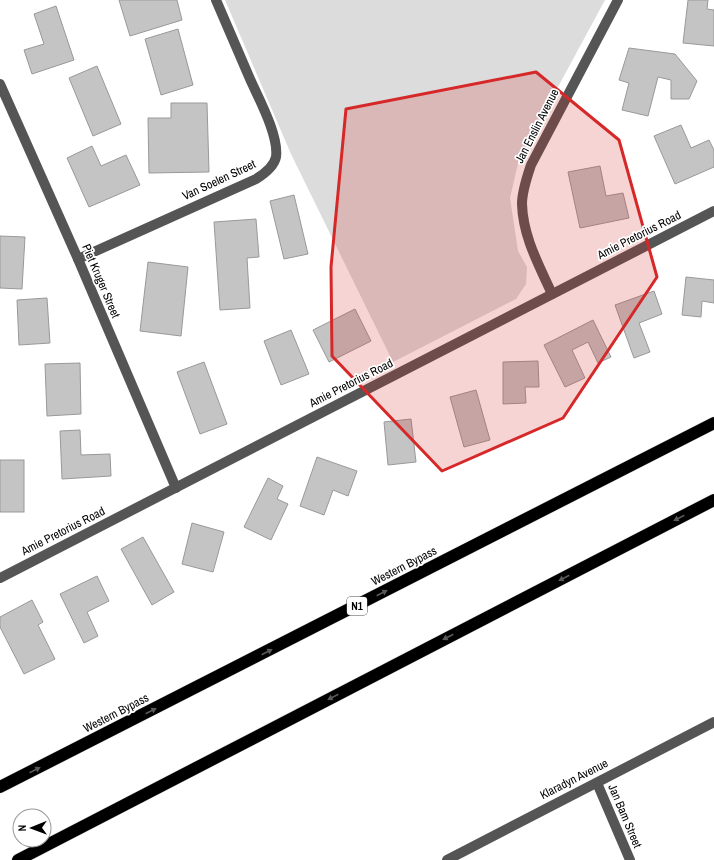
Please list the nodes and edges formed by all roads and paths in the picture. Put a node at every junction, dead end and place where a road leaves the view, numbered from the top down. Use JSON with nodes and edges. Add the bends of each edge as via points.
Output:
{"nodes":[{"id":1,"x":216,"y":0,"type":"edge"},
{"id":2,"x":618,"y":0,"type":"edge"},
{"id":3,"x":0,"y":84,"type":"edge"},
{"id":4,"x":714,"y":211,"type":"edge"},
{"id":5,"x":78,"y":259,"type":"junction"},
{"id":6,"x":552,"y":294,"type":"junction"},
{"id":7,"x":714,"y":423,"type":"edge"},
{"id":8,"x":176,"y":488,"type":"junction"},
{"id":9,"x":714,"y":500,"type":"edge"},
{"id":10,"x":0,"y":578,"type":"edge"},
{"id":11,"x":714,"y":722,"type":"edge"},
{"id":12,"x":597,"y":783,"type":"junction"},
{"id":13,"x":0,"y":787,"type":"edge"},
{"id":14,"x":18,"y":860,"type":"edge"},
{"id":15,"x":446,"y":860,"type":"edge"},
{"id":16,"x":630,"y":860,"type":"edge"}],
"edges":[{"from":1,"to":5,"type":"street","name":"Van Soelen Street","via":[[275,140],[276,159],[266,173],[256,179]]},
{"from":2,"to":6,"type":"street","name":"Jan Enslin Avenue","via":[[531,165],[525,185],[522,203],[527,233]]},
{"from":3,"to":5,"type":"street","name":"Piet Kruger Street"},
{"from":4,"to":6,"type":"street","name":"Amie Pretorius Road"},
{"from":5,"to":8,"type":"street","name":"Piet Kruger Street"},
{"from":6,"to":8,"type":"street","name":"Amie Pretorius Road"},
{"from":13,"to":7,"type":"highway","name":"Western Bypass","number":"N1","one_way":true},
{"from":8,"to":10,"type":"street","name":"Amie Pretorius Road"},
{"from":9,"to":14,"type":"highway","one_way":true},
{"from":11,"to":12,"type":"street","name":"Klaradyn Avenue"},
{"from":12,"to":15,"type":"street","name":"Klaradyn Avenue"},
{"from":12,"to":16,"type":"street","name":"Jan Bam Street"}]}
